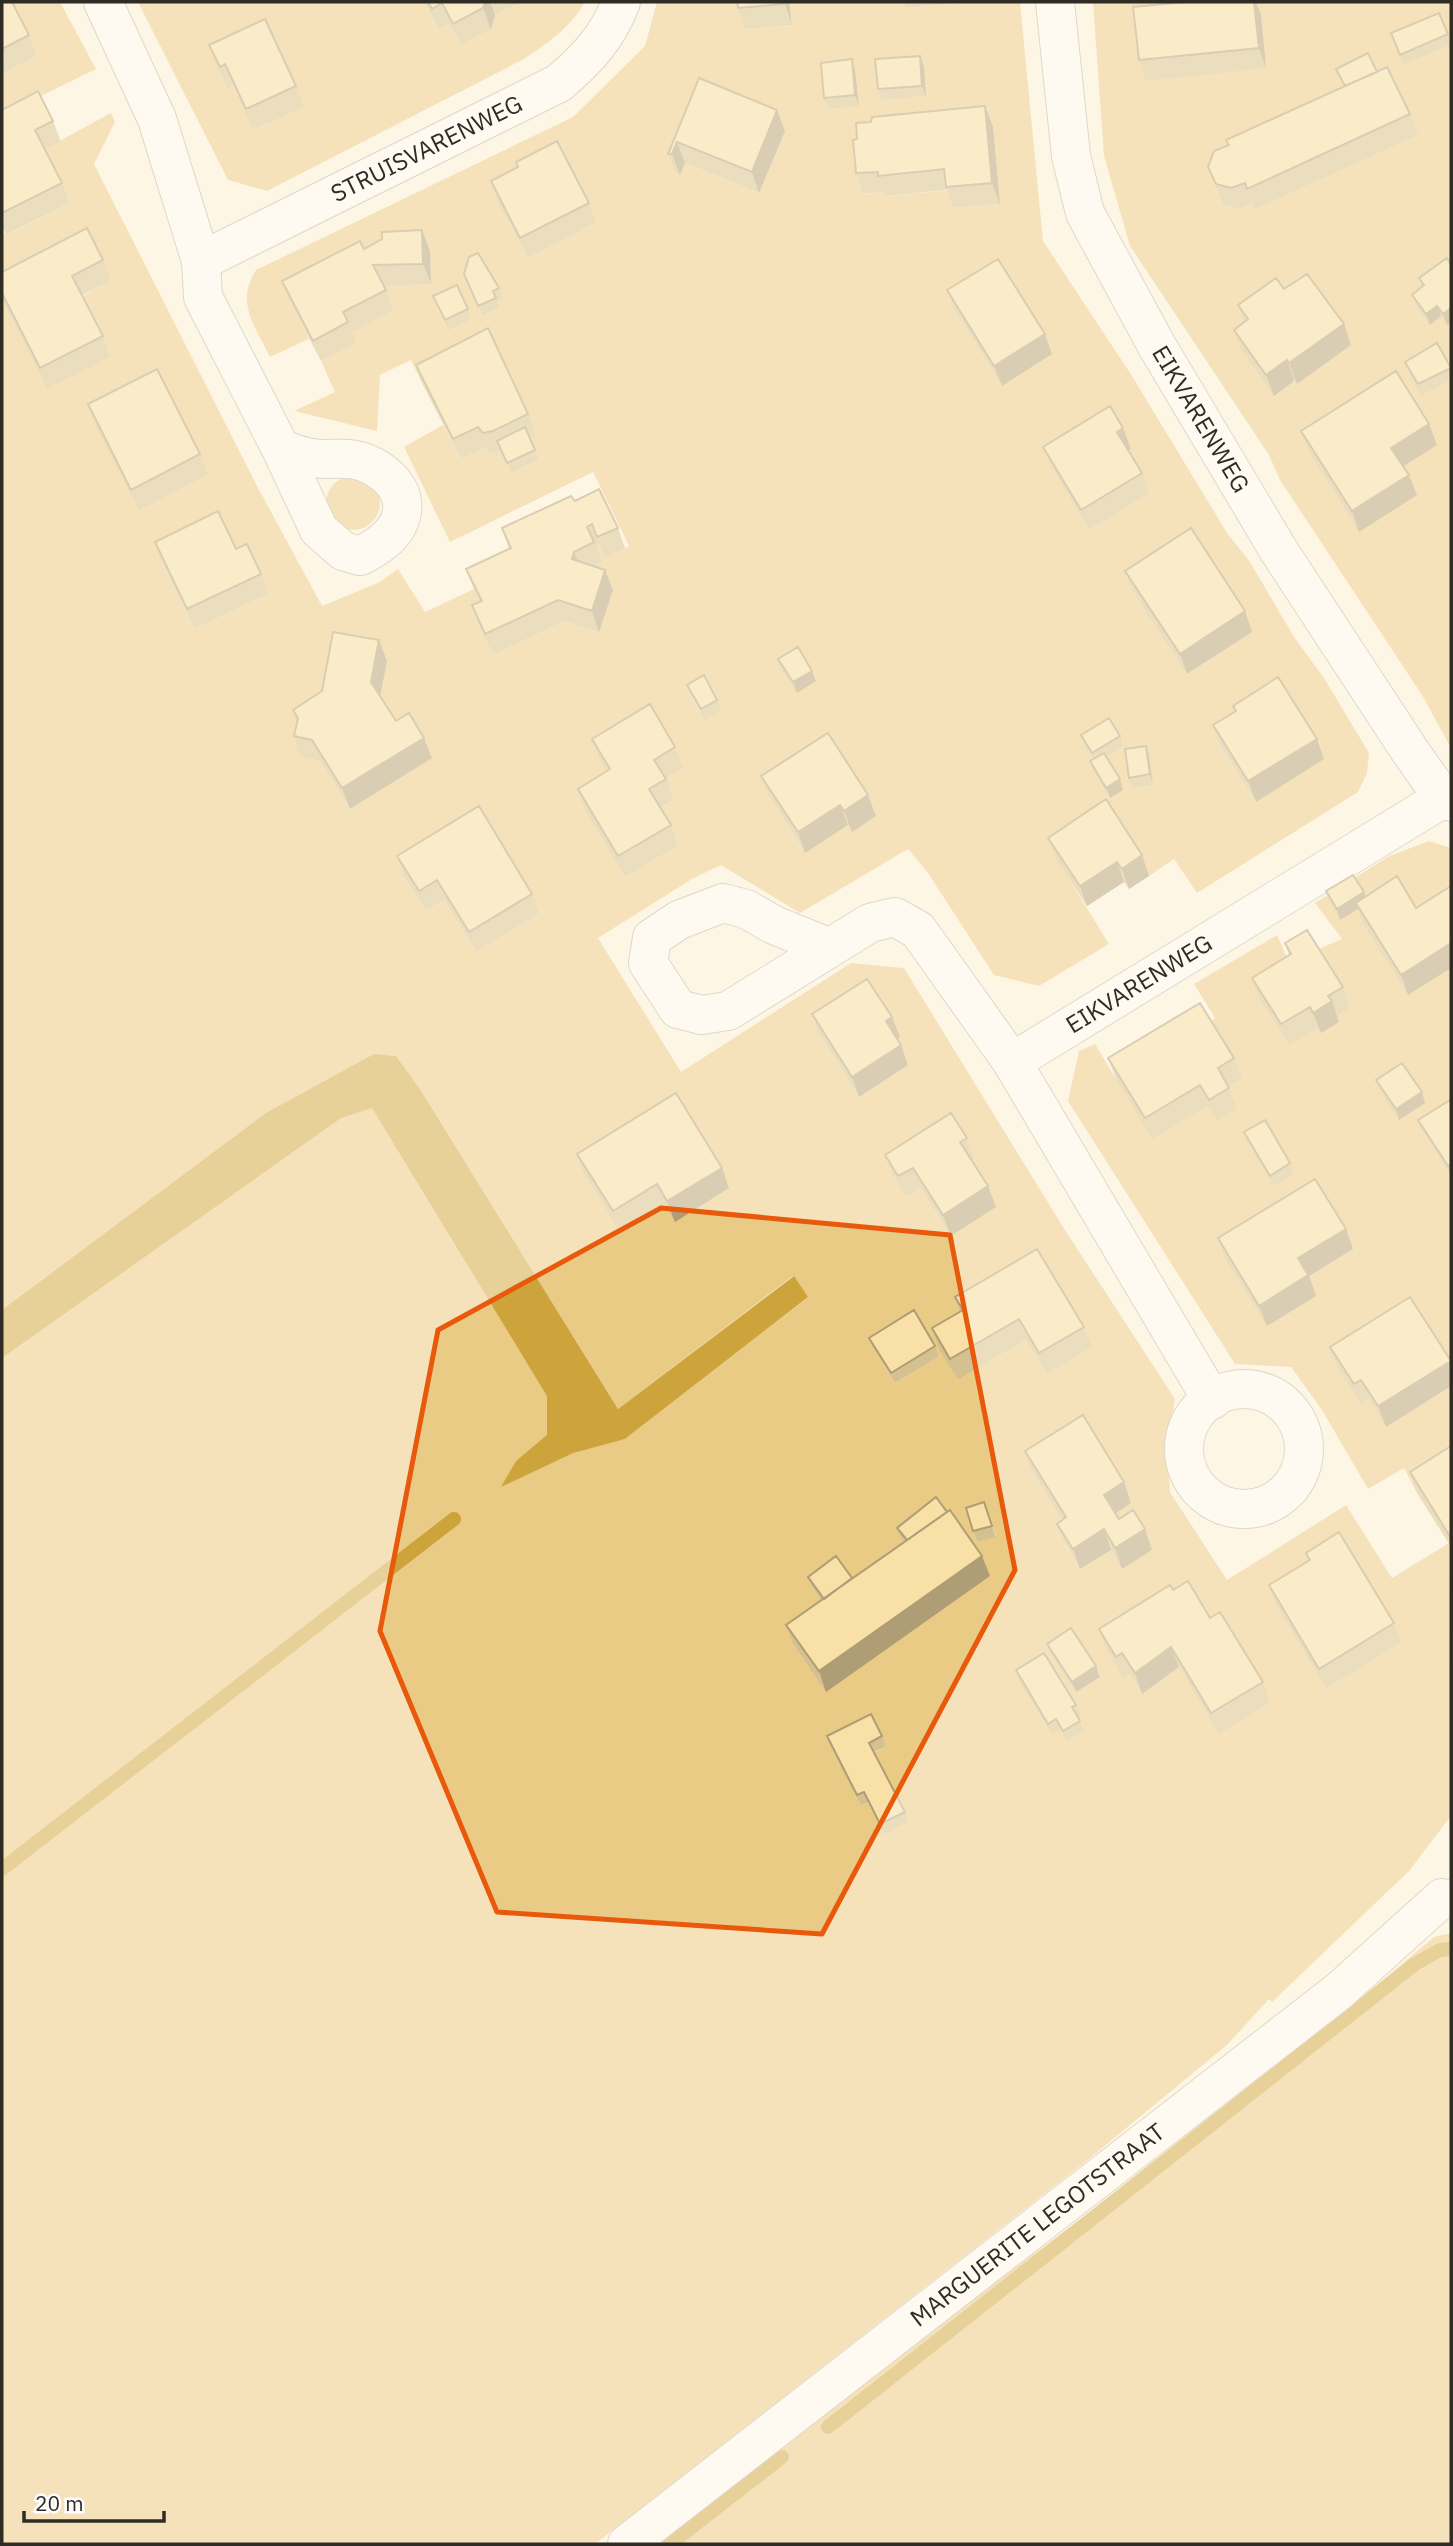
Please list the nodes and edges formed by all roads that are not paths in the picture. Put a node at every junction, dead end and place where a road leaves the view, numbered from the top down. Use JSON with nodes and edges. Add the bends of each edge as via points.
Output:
{"nodes":[{"id":1,"x":103,"y":2,"type":"edge"},
{"id":2,"x":621,"y":2,"type":"edge"},
{"id":3,"x":1055,"y":2,"type":"edge"},
{"id":4,"x":201,"y":261,"type":"junction"},
{"id":5,"x":281,"y":449,"type":"dead end"},
{"id":6,"x":1448,"y":799,"type":"edge"},
{"id":7,"x":828,"y":947,"type":"dead end"},
{"id":8,"x":1013,"y":1062,"type":"junction"},
{"id":9,"x":1212,"y":1400,"type":"dead end"},
{"id":10,"x":1442,"y":1898,"type":"dead end"},
{"id":11,"x":627,"y":2544,"type":"edge"}],
"edges":[{"from":1,"to":4,"type":"street","via":[[157,119]]},
{"from":2,"to":4,"type":"street","name":"STRUISVARENWEG","via":[[608,33],[559,83]]},
{"from":3,"to":6,"type":"street","name":"EIKVARENWEG","via":[[1071,156],[1085,213],[1157,346],[1279,551],[1408,748]]},
{"from":4,"to":5,"type":"street","via":[[203,297]]},
{"from":6,"to":8,"type":"street","name":"EIKVARENWEG"},
{"from":7,"to":8,"type":"street","via":[[870,923],[895,917],[918,930]]},
{"from":8,"to":9,"type":"street"},
{"from":10,"to":11,"type":"street","name":"MARGUERITE LEGOTSTRAAT","via":[[1339,1991]]}]}
